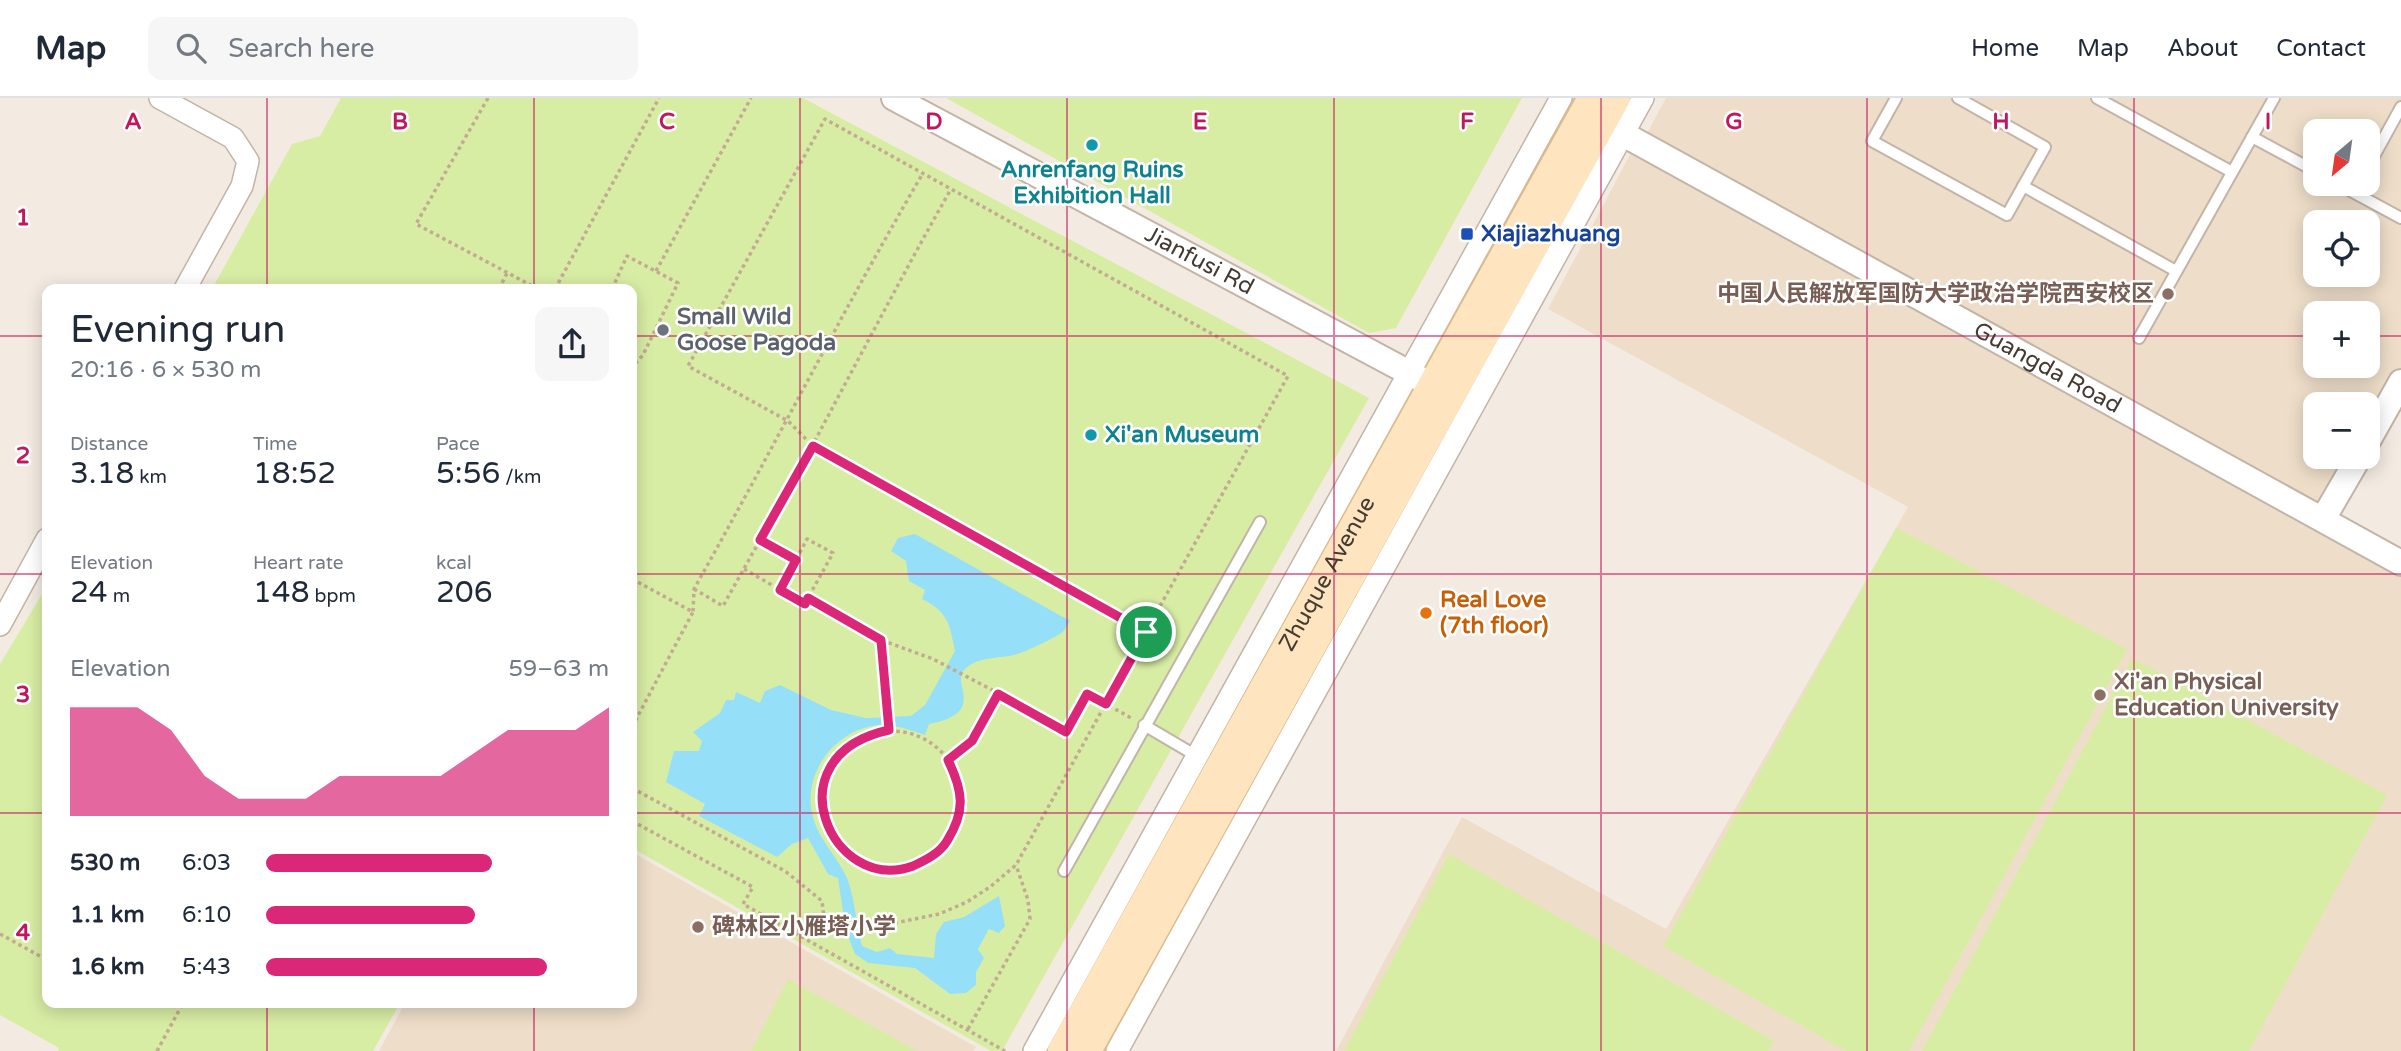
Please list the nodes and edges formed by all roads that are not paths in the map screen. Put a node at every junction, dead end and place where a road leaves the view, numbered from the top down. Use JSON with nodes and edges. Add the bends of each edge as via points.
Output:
{"nodes":[{"id":1,"x":160,"y":98,"type":"edge"},
{"id":2,"x":894,"y":98,"type":"edge"},
{"id":3,"x":1616,"y":98,"type":"edge"},
{"id":4,"x":1643,"y":98,"type":"edge"},
{"id":5,"x":1896,"y":98,"type":"edge"},
{"id":6,"x":1958,"y":98,"type":"edge"},
{"id":7,"x":2097,"y":98,"type":"edge"},
{"id":8,"x":2274,"y":98,"type":"edge"},
{"id":9,"x":2401,"y":107,"type":"edge"},
{"id":10,"x":1592,"y":113,"type":"edge"},
{"id":11,"x":2252,"y":137,"type":"junction"},
{"id":12,"x":2380,"y":145,"type":"edge"},
{"id":13,"x":2303,"y":165,"type":"edge"},
{"id":14,"x":2232,"y":172,"type":"junction"},
{"id":15,"x":2023,"y":186,"type":"junction"},
{"id":16,"x":2368,"y":196,"type":"edge"},
{"id":17,"x":2401,"y":218,"type":"edge"},
{"id":18,"x":2176,"y":271,"type":"junction"},
{"id":19,"x":188,"y":284,"type":"edge"},
{"id":20,"x":2139,"y":338,"type":"dead end"},
{"id":21,"x":1420,"y":379,"type":"junction"},
{"id":22,"x":2401,"y":382,"type":"edge"},
{"id":23,"x":2380,"y":420,"type":"edge"},
{"id":24,"x":2352,"y":469,"type":"edge"},
{"id":25,"x":2323,"y":519,"type":"junction"},
{"id":26,"x":1260,"y":522,"type":"dead end"},
{"id":27,"x":42,"y":548,"type":"edge"},
{"id":28,"x":2401,"y":563,"type":"edge"},
{"id":29,"x":0,"y":625,"type":"edge"},
{"id":30,"x":1144,"y":725,"type":"junction"},
{"id":31,"x":1207,"y":762,"type":"junction"},
{"id":32,"x":1064,"y":872,"type":"dead end"},
{"id":33,"x":1034,"y":1051,"type":"edge"},
{"id":34,"x":1062,"y":1051,"type":"edge"},
{"id":35,"x":1087,"y":1051,"type":"edge"},
{"id":36,"x":1117,"y":1051,"type":"edge"}],
"edges":[{"from":1,"to":19,"type":"street","via":[[233,138],[248,161],[242,186]]},
{"from":2,"to":21,"type":"street","name":"Jianfusi Rd"},
{"from":3,"to":10,"type":"main road","name":"Zhuque Avenue"},
{"from":4,"to":10,"type":"street"},
{"from":5,"to":15,"type":"lane","via":[[1872,141],[2007,215]]},
{"from":6,"to":15,"type":"lane","via":[[2045,147]]},
{"from":7,"to":14,"type":"lane"},
{"from":8,"to":11,"type":"lane"},
{"from":9,"to":12,"type":"lane"},
{"from":10,"to":21,"type":"main road","name":"Zhuque Avenue"},
{"from":10,"to":25,"type":"street","name":"Guangda Road"},
{"from":10,"to":35,"type":"main road","name":"Zhuque Avenue"},
{"from":10,"to":36,"type":"street"},
{"from":11,"to":13,"type":"lane"},
{"from":11,"to":14,"type":"lane"},
{"from":14,"to":18,"type":"lane"},
{"from":15,"to":18,"type":"lane"},
{"from":16,"to":17,"type":"lane"},
{"from":18,"to":20,"type":"lane"},
{"from":21,"to":31,"type":"main road","name":"Zhuque Avenue"},
{"from":22,"to":23,"type":"street"},
{"from":24,"to":25,"type":"street"},
{"from":25,"to":28,"type":"street","name":"Guangda Road"},
{"from":26,"to":30,"type":"lane"},
{"from":27,"to":29,"type":"street"},
{"from":30,"to":31,"type":"lane"},
{"from":30,"to":32,"type":"lane"},
{"from":31,"to":33,"type":"street"},
{"from":31,"to":34,"type":"main road","name":"Zhuque Avenue"}]}
